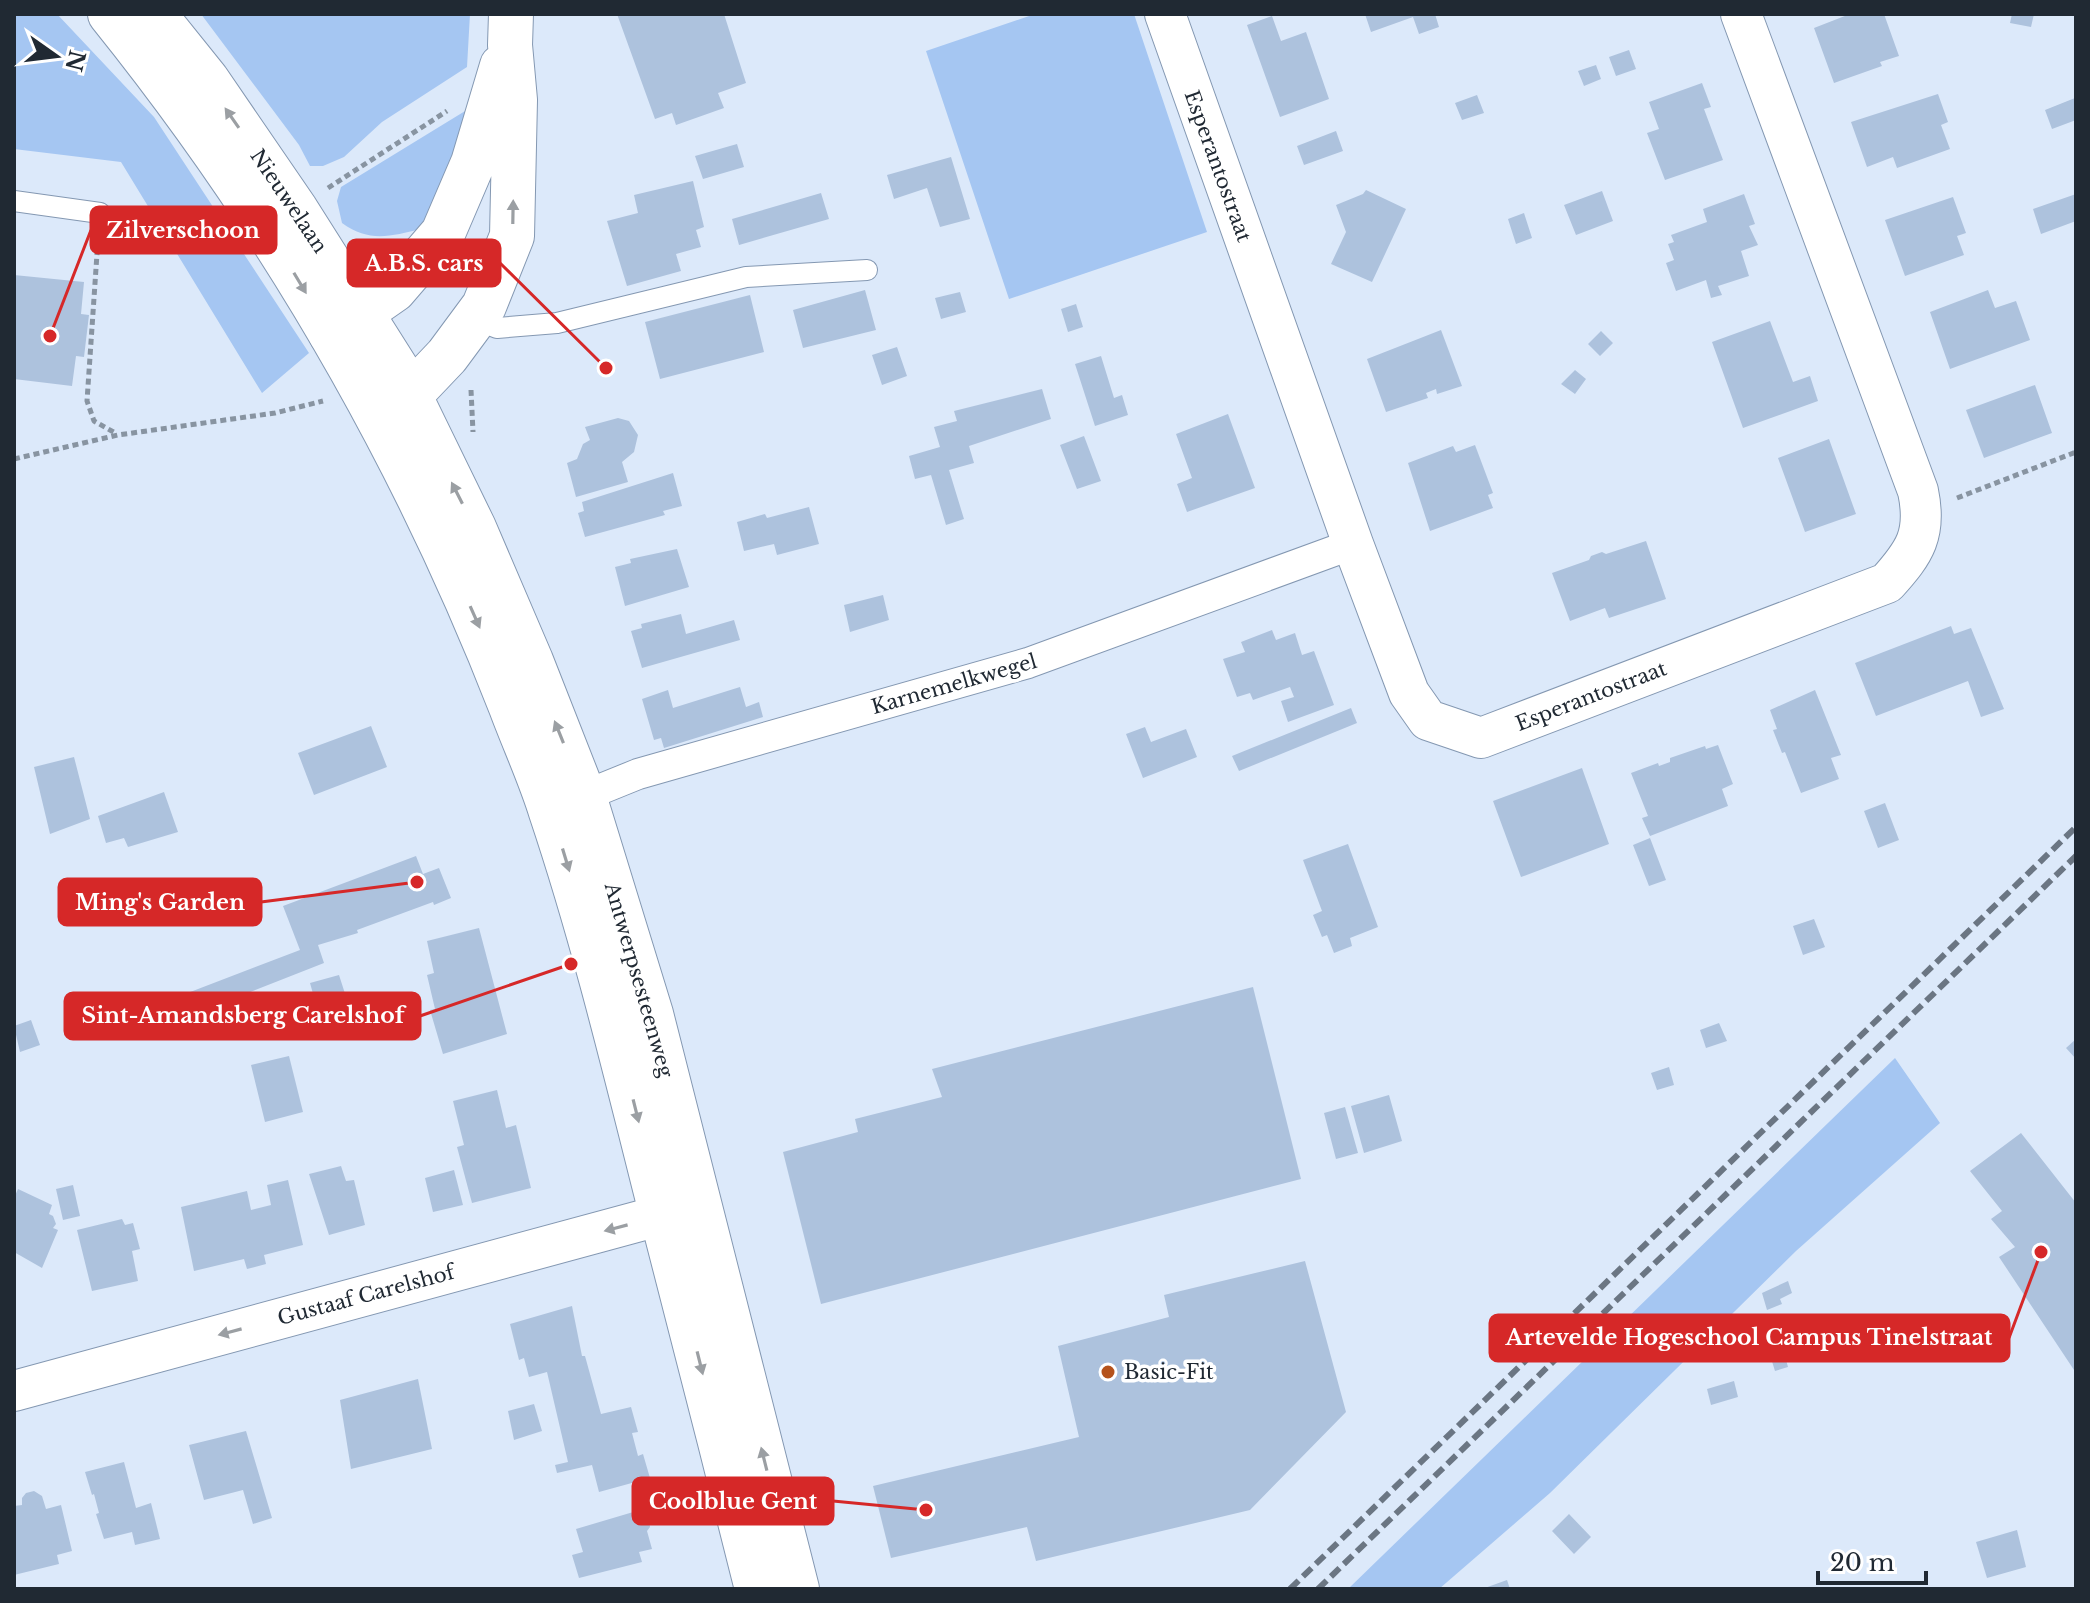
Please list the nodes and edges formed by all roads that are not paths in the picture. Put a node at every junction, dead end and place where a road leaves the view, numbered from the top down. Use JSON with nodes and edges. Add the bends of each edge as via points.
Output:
{"nodes":[{"id":1,"x":110,"y":14,"type":"edge"},
{"id":2,"x":154,"y":14,"type":"edge"},
{"id":3,"x":1165,"y":14,"type":"edge"},
{"id":4,"x":1741,"y":14,"type":"edge"},
{"id":5,"x":511,"y":30,"type":"edge"},
{"id":6,"x":14,"y":201,"type":"edge"},
{"id":7,"x":100,"y":213,"type":"road end"},
{"id":8,"x":867,"y":270,"type":"dead end"},
{"id":9,"x":474,"y":319,"type":"junction"},
{"id":10,"x":347,"y":323,"type":"junction"},
{"id":11,"x":382,"y":398,"type":"junction"},
{"id":12,"x":1353,"y":544,"type":"junction"},
{"id":13,"x":567,"y":802,"type":"junction"},
{"id":14,"x":662,"y":1215,"type":"junction"},
{"id":15,"x":710,"y":1249,"type":"junction"},
{"id":16,"x":14,"y":1391,"type":"edge"},
{"id":17,"x":757,"y":1589,"type":"edge"},
{"id":18,"x":797,"y":1589,"type":"edge"}],
"edges":[{"from":1,"to":10,"type":"main road","name":"Nieuwelaan","one_way":true,"via":[[267,230]]},
{"from":10,"to":2,"type":"main road","name":"Nieuwelaan","one_way":true,"via":[[207,80]]},
{"from":3,"to":12,"type":"street","name":"Esperantostraat"},
{"from":4,"to":12,"type":"street","name":"Esperantostraat","via":[[1918,491],[1921,533],[1913,553],[1887,583],[1481,738],[1428,720],[1409,693]]},
{"from":9,"to":5,"type":"main road","one_way":true,"via":[[512,236]]},
{"from":5,"to":10,"type":"main road","via":[[473,163],[443,233],[394,290]]},
{"from":6,"to":7,"type":"lane"},
{"from":8,"to":9,"type":"lane","via":[[746,277],[557,323],[497,328]]},
{"from":9,"to":11,"type":"main road","via":[[447,356]]},
{"from":10,"to":11,"type":"main road","name":"Antwerpsesteenweg"},
{"from":11,"to":13,"type":"main road","name":"Antwerpsesteenweg","via":[[484,637]]},
{"from":12,"to":13,"type":"street","name":"Karnemelkwegel","via":[[1028,663],[638,774]]},
{"from":13,"to":14,"type":"main road","name":"Antwerpsesteenweg","one_way":true,"via":[[602,976]]},
{"from":13,"to":15,"type":"main road","name":"Antwerpsesteenweg","via":[[651,1014]]},
{"from":14,"to":15,"type":"street"},
{"from":14,"to":16,"type":"street","name":"Gustaaf Carelshof","one_way":true},
{"from":14,"to":17,"type":"main road","name":"Antwerpsesteenweg","one_way":true},
{"from":18,"to":15,"type":"main road","name":"Antwerpsesteenweg","one_way":true}]}
